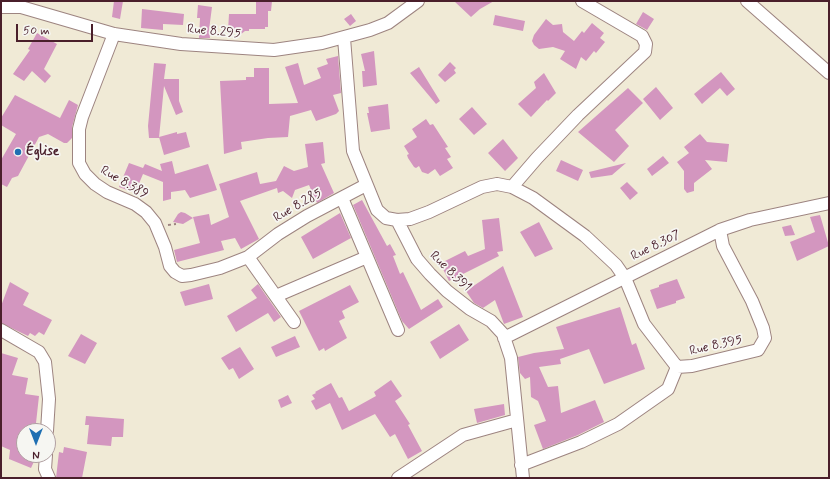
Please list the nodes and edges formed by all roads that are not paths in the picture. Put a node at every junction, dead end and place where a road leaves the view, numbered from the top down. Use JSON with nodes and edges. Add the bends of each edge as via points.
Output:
{"nodes":[{"id":1,"x":418,"y":1,"type":"edge"},
{"id":2,"x":582,"y":1,"type":"edge"},
{"id":3,"x":747,"y":1,"type":"edge"},
{"id":4,"x":1,"y":7,"type":"edge"},
{"id":5,"x":114,"y":34,"type":"junction"},
{"id":6,"x":344,"y":38,"type":"junction"},
{"id":7,"x":829,"y":74,"type":"edge"},
{"id":8,"x":366,"y":185,"type":"junction"},
{"id":9,"x":512,"y":187,"type":"junction"},
{"id":10,"x":342,"y":198,"type":"junction"},
{"id":11,"x":829,"y":204,"type":"edge"},
{"id":12,"x":396,"y":220,"type":"junction"},
{"id":13,"x":720,"y":230,"type":"junction"},
{"id":14,"x":248,"y":257,"type":"junction"},
{"id":15,"x":367,"y":257,"type":"junction"},
{"id":16,"x":625,"y":278,"type":"junction"},
{"id":17,"x":276,"y":296,"type":"junction"},
{"id":18,"x":294,"y":322,"type":"dead end"},
{"id":19,"x":1,"y":330,"type":"edge"},
{"id":20,"x":398,"y":330,"type":"dead end"},
{"id":21,"x":504,"y":338,"type":"junction"},
{"id":22,"x":677,"y":367,"type":"junction"},
{"id":23,"x":517,"y":420,"type":"junction"},
{"id":24,"x":48,"y":423,"type":"edge"},
{"id":25,"x":45,"y":463,"type":"edge"},
{"id":26,"x":521,"y":465,"type":"junction"},
{"id":27,"x":49,"y":478,"type":"edge"},
{"id":28,"x":398,"y":478,"type":"edge"},
{"id":29,"x":523,"y":478,"type":"edge"}],
"edges":[{"from":1,"to":6,"type":"street","name":"Rue 8.295","via":[[388,23]]},
{"from":2,"to":9,"type":"street","via":[[642,36],[646,44],[645,52],[578,115]]},
{"from":3,"to":7,"type":"street"},
{"from":4,"to":5,"type":"street","name":"Rue 8.295","via":[[20,7]]},
{"from":5,"to":6,"type":"street","name":"Rue 8.295","via":[[181,44],[260,50],[304,46]]},
{"from":5,"to":14,"type":"street","name":"Rue 8.389","via":[[79,129],[79,163],[85,174],[107,192],[135,204],[146,212],[157,229],[170,266],[182,276],[220,268]]},
{"from":6,"to":8,"type":"street","via":[[352,140],[356,161]]},
{"from":8,"to":10,"type":"street","name":"Rue 8.285"},
{"from":8,"to":12,"type":"street","via":[[377,210],[386,218]]},
{"from":9,"to":12,"type":"street","via":[[497,184],[482,187],[429,212],[410,219]]},
{"from":9,"to":16,"type":"street","name":"Rue 8.395","via":[[533,198],[585,236],[616,265]]},
{"from":10,"to":14,"type":"street","name":"Rue 8.285","via":[[278,234]]},
{"from":10,"to":15,"type":"street"},
{"from":11,"to":13,"type":"street","name":"Rue 8.307","via":[[750,220]]},
{"from":12,"to":21,"type":"street","name":"Rue 8.391","via":[[417,259],[430,274],[470,309],[491,321]]},
{"from":13,"to":16,"type":"street","name":"Rue 8.307"},
{"from":13,"to":22,"type":"street","name":"Rue 8.395","via":[[723,246],[752,301],[765,338],[758,350],[728,359]]},
{"from":14,"to":17,"type":"street"},
{"from":15,"to":17,"type":"street"},
{"from":15,"to":20,"type":"street"},
{"from":16,"to":21,"type":"street","name":"Rue 8.307"},
{"from":16,"to":22,"type":"street","name":"Rue 8.395","via":[[644,324]]},
{"from":17,"to":18,"type":"street"},
{"from":19,"to":24,"type":"street","via":[[39,352],[46,362],[49,399]]},
{"from":21,"to":23,"type":"street","name":"Rue 8.391","via":[[511,358]]},
{"from":22,"to":26,"type":"street","via":[[668,389],[618,424],[581,442]]},
{"from":23,"to":26,"type":"street","name":"Rue 8.391"},
{"from":23,"to":28,"type":"street","via":[[463,435]]},
{"from":25,"to":27,"type":"street"},
{"from":26,"to":29,"type":"street","name":"Rue 8.391"}]}
